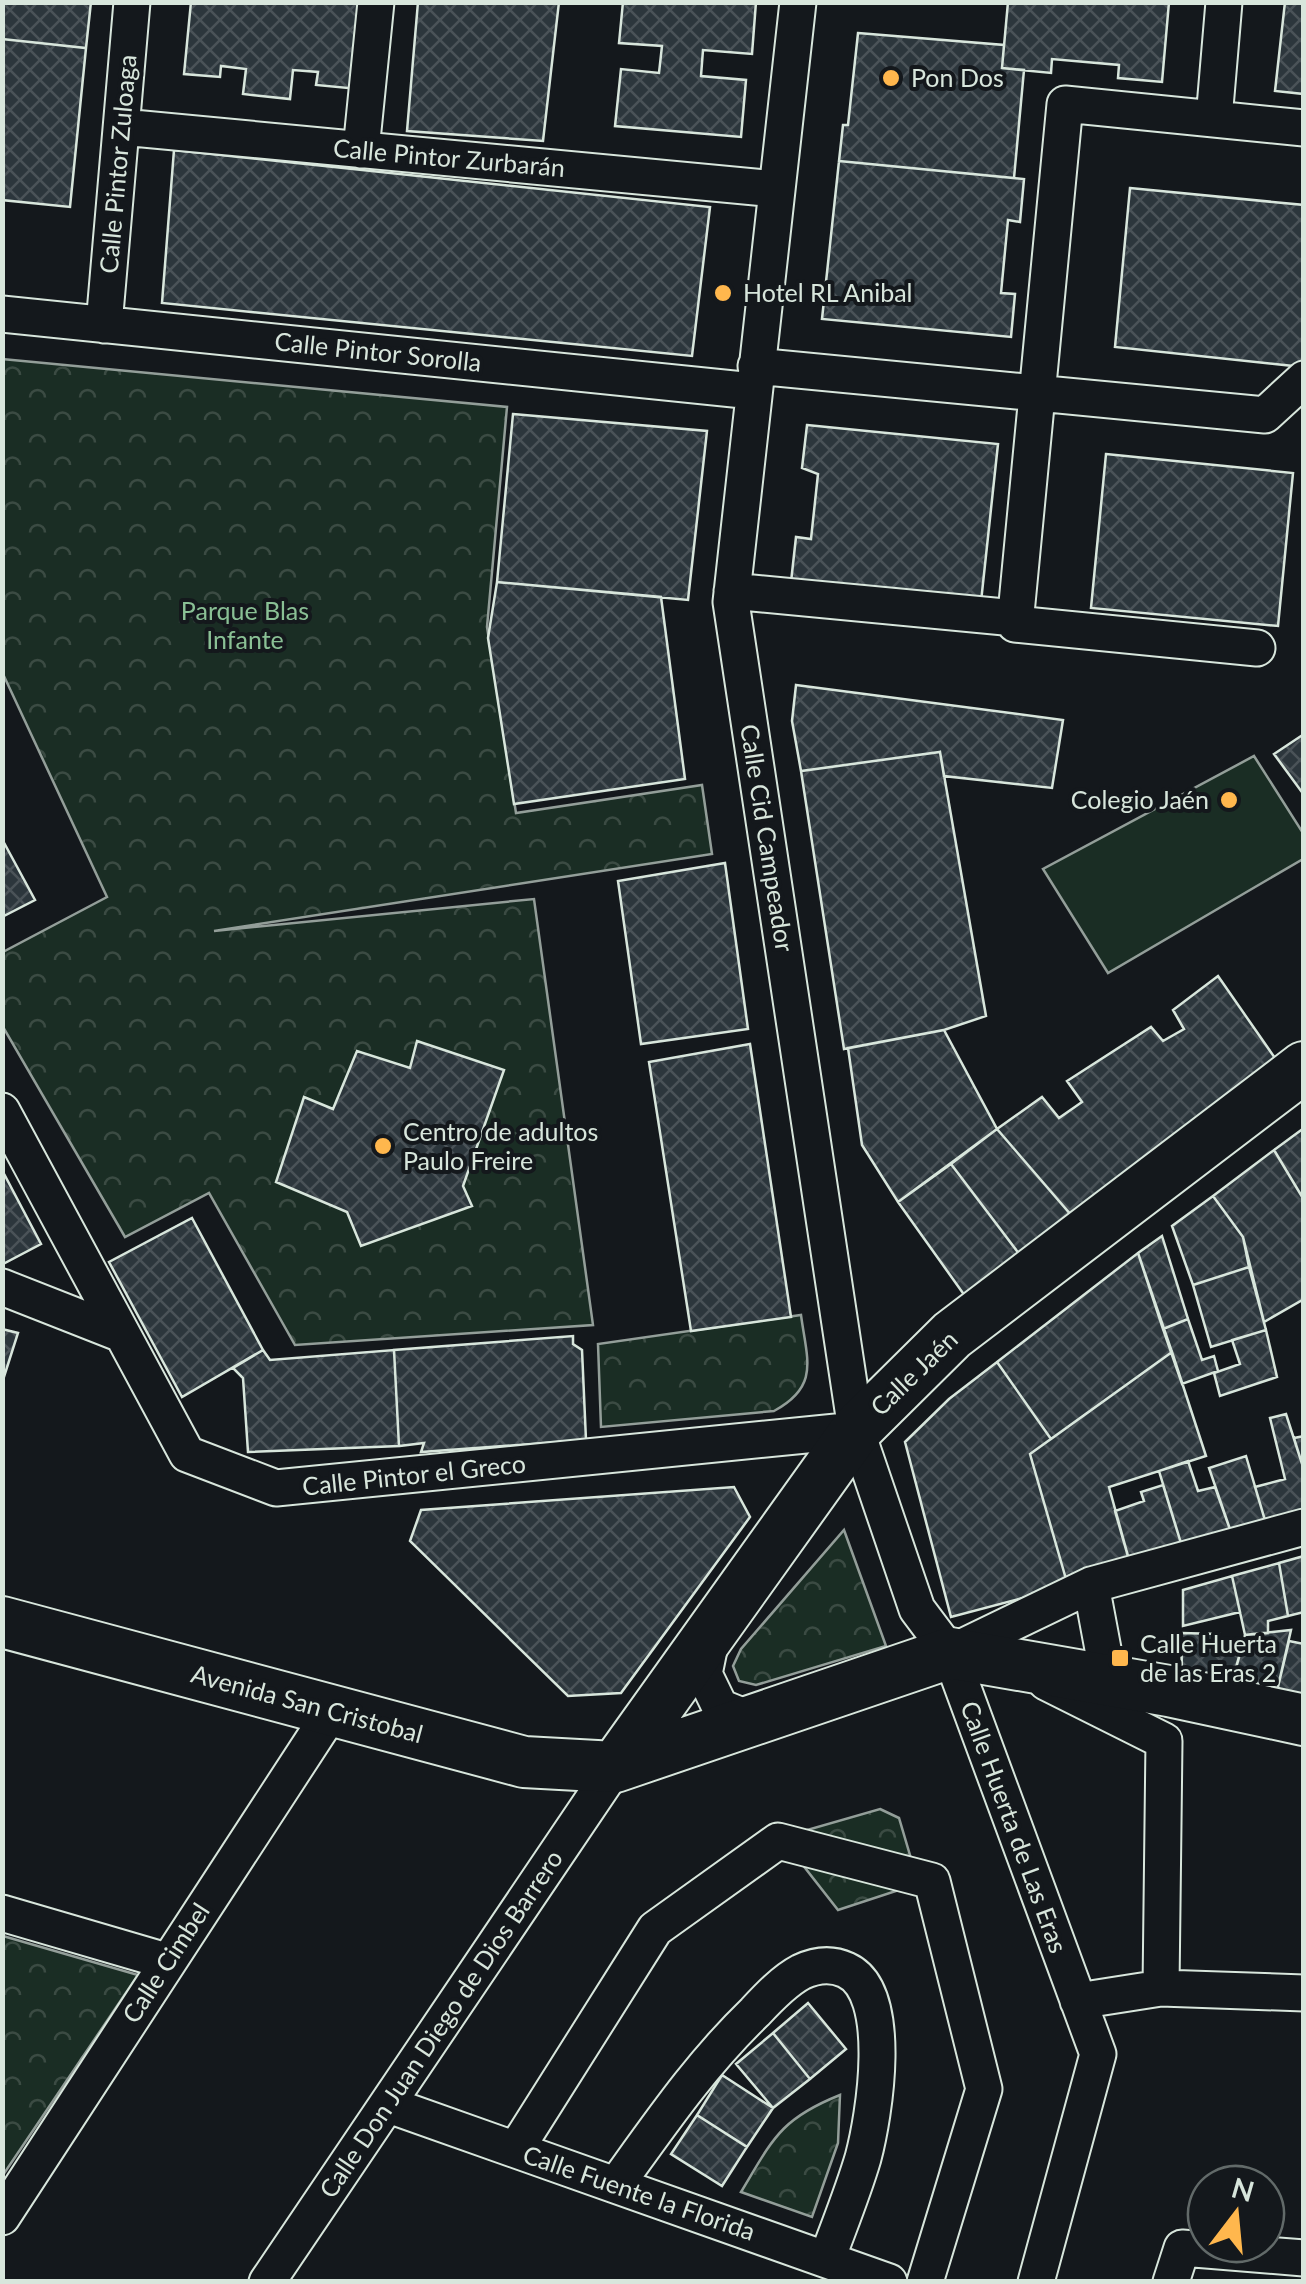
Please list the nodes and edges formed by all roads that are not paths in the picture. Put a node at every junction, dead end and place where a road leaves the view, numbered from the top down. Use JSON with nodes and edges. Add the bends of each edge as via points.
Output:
{"nodes":[{"id":1,"x":132,"y":2,"type":"edge"},
{"id":2,"x":376,"y":2,"type":"edge"},
{"id":3,"x":798,"y":2,"type":"edge"},
{"id":4,"x":1224,"y":2,"type":"edge"},
{"id":5,"x":1214,"y":119,"type":"junction"},
{"id":6,"x":122,"y":128,"type":"junction"},
{"id":7,"x":1304,"y":128,"type":"edge"},
{"id":8,"x":361,"y":150,"type":"junction"},
{"id":9,"x":776,"y":189,"type":"junction"},
{"id":10,"x":2,"y":314,"type":"edge"},
{"id":11,"x":104,"y":324,"type":"junction"},
{"id":12,"x":754,"y":378,"type":"junction"},
{"id":13,"x":1304,"y":379,"type":"edge"},
{"id":14,"x":1038,"y":394,"type":"junction"},
{"id":15,"x":732,"y":591,"type":"junction"},
{"id":16,"x":1016,"y":618,"type":"junction"},
{"id":17,"x":1257,"y":648,"type":"dead end"},
{"id":18,"x":1304,"y":1067,"type":"edge"},
{"id":19,"x":2,"y":1111,"type":"edge"},
{"id":20,"x":2,"y":1287,"type":"edge"},
{"id":21,"x":119,"y":1333,"type":"junction"},
{"id":22,"x":856,"y":1430,"type":"junction"},
{"id":23,"x":1304,"y":1527,"type":"edge"},
{"id":24,"x":1091,"y":1586,"type":"junction"},
{"id":25,"x":3,"y":1622,"type":"edge"},
{"id":26,"x":713,"y":1630,"type":"junction"},
{"id":27,"x":950,"y":1652,"type":"junction"},
{"id":28,"x":1012,"y":1664,"type":"junction"},
{"id":29,"x":1109,"y":1681,"type":"junction"},
{"id":30,"x":332,"y":1711,"type":"junction"},
{"id":31,"x":752,"y":1720,"type":"junction"},
{"id":32,"x":1304,"y":1720,"type":"edge"},
{"id":33,"x":615,"y":1766,"type":"junction"},
{"id":34,"x":2,"y":1913,"type":"edge"},
{"id":35,"x":166,"y":1961,"type":"junction"},
{"id":36,"x":1161,"y":1988,"type":"junction"},
{"id":37,"x":1304,"y":1993,"type":"edge"},
{"id":38,"x":1078,"y":2000,"type":"junction"},
{"id":39,"x":389,"y":2105,"type":"junction"},
{"id":40,"x":516,"y":2149,"type":"junction"},
{"id":41,"x":616,"y":2185,"type":"junction"},
{"id":42,"x":2,"y":2217,"type":"edge"},
{"id":43,"x":1304,"y":2258,"type":"edge"},
{"id":44,"x":827,"y":2259,"type":"junction"},
{"id":45,"x":267,"y":2282,"type":"edge"},
{"id":46,"x":889,"y":2282,"type":"edge"},
{"id":47,"x":925,"y":2282,"type":"edge"},
{"id":48,"x":1036,"y":2282,"type":"edge"},
{"id":49,"x":1171,"y":2282,"type":"edge"}],
"edges":[{"from":1,"to":6,"type":"street","name":"Calle Pintor Zuloaga"},
{"from":2,"to":8,"type":"street"},
{"from":3,"to":9,"type":"street","name":"Calle Cid Campeador"},
{"from":4,"to":5,"type":"street"},
{"from":5,"to":7,"type":"street"},
{"from":5,"to":14,"type":"street","via":[[1065,104]]},
{"from":6,"to":8,"type":"street","name":"Calle Pintor Zurbarán"},
{"from":6,"to":11,"type":"street","name":"Calle Pintor Zuloaga"},
{"from":8,"to":9,"type":"street","name":"Calle Pintor Zurbarán"},
{"from":9,"to":12,"type":"street","name":"Calle Cid Campeador"},
{"from":10,"to":11,"type":"street","name":"Calle Pintor Sorolla"},
{"from":11,"to":12,"type":"street","name":"Calle Pintor Sorolla"},
{"from":12,"to":14,"type":"street","name":"Calle Pintor Sorolla"},
{"from":12,"to":15,"type":"street","name":"Calle Cid Campeador"},
{"from":13,"to":14,"type":"street","name":"Calle Pintor Sorolla","via":[[1265,415]]},
{"from":14,"to":16,"type":"street"},
{"from":15,"to":16,"type":"street"},
{"from":15,"to":22,"type":"street","name":"Calle Cid Campeador"},
{"from":16,"to":17,"type":"street","via":[[1015,624]]},
{"from":18,"to":22,"type":"street","name":"Calle Jaén","via":[[952,1335]]},
{"from":19,"to":21,"type":"street","name":"Calle Pintor el Greco"},
{"from":20,"to":21,"type":"street"},
{"from":21,"to":22,"type":"street","name":"Calle Pintor el Greco","via":[[186,1454],[276,1488]]},
{"from":22,"to":26,"type":"street","name":"Calle Jaén"},
{"from":22,"to":27,"type":"street","name":"Calle Cid Campeador","via":[[917,1609]]},
{"from":23,"to":24,"type":"street"},
{"from":24,"to":27,"type":"street"},
{"from":24,"to":29,"type":"street"},
{"from":25,"to":30,"type":"street","name":"Avenida San Cristobal"},
{"from":26,"to":31,"type":"street","via":[[704,1674],[720,1706]]},
{"from":26,"to":33,"type":"street","name":"Calle Jaén"},
{"from":27,"to":28,"type":"street"},
{"from":27,"to":31,"type":"street"},
{"from":27,"to":38,"type":"street","name":"Calle Huerta de Las Eras"},
{"from":28,"to":29,"type":"street"},
{"from":28,"to":36,"type":"street","via":[[1164,1741]]},
{"from":29,"to":32,"type":"street"},
{"from":30,"to":33,"type":"street","name":"Avenida San Cristobal","via":[[524,1762]]},
{"from":30,"to":35,"type":"street","name":"Calle Cimbel"},
{"from":31,"to":33,"type":"street"},
{"from":33,"to":39,"type":"street","name":"Calle Don Juan Diego de Dios Barrero"},
{"from":34,"to":35,"type":"street"},
{"from":35,"to":42,"type":"street","name":"Calle Cimbel"},
{"from":36,"to":37,"type":"street"},
{"from":36,"to":38,"type":"street"},
{"from":38,"to":48,"type":"street","name":"Calle Huerta de Las Eras","via":[[1098,2054]]},
{"from":39,"to":40,"type":"street","name":"Calle Fuente la Florida"},
{"from":39,"to":45,"type":"street","name":"Calle Don Juan Diego de Dios Barrero"},
{"from":40,"to":41,"type":"street","name":"Calle Fuente la Florida"},
{"from":40,"to":47,"type":"street","via":[[656,1929],[778,1841],[932,1881],[984,2089]]},
{"from":41,"to":44,"type":"street","name":"Calle Fuente la Florida"},
{"from":41,"to":44,"type":"street","via":[[693,2079],[759,2008],[796,1974],[840,1968],[862,1983],[871,2002],[874,2088],[861,2164]]},
{"from":43,"to":49,"type":"street","via":[[1182,2248]]},
{"from":44,"to":46,"type":"street","name":"Calle Fuente la Florida"}]}
